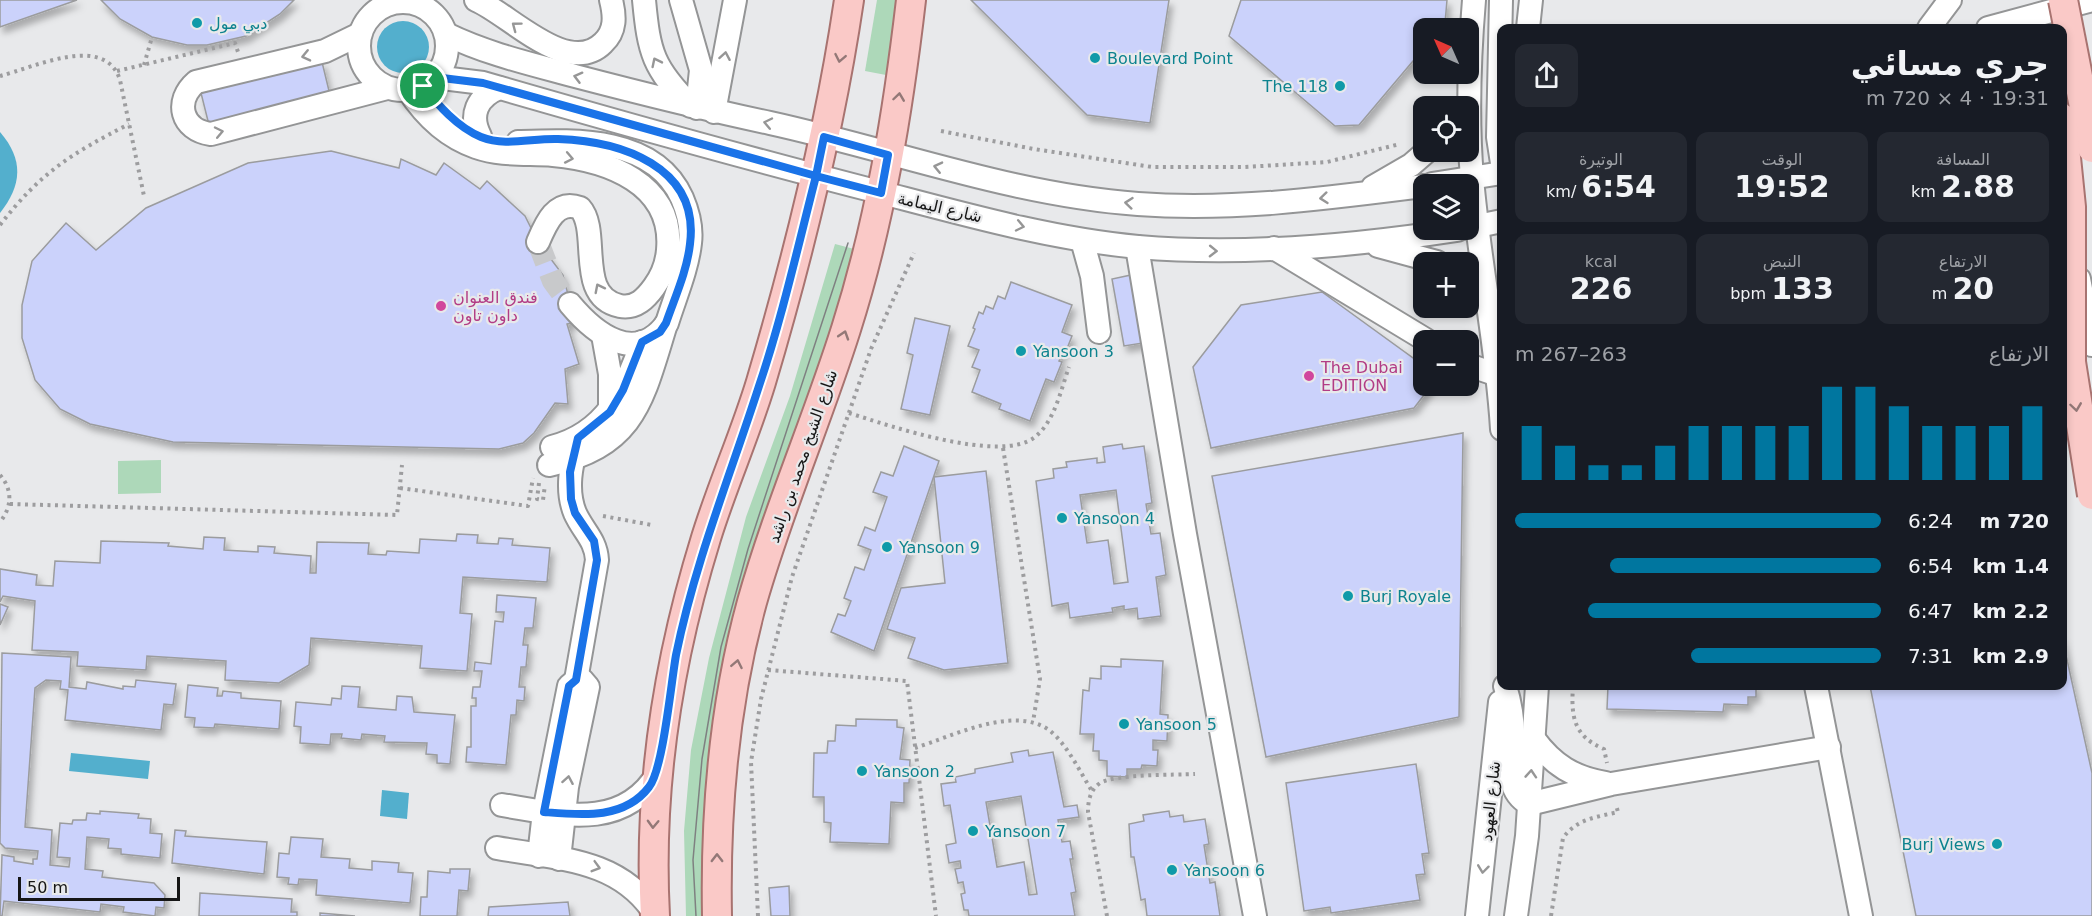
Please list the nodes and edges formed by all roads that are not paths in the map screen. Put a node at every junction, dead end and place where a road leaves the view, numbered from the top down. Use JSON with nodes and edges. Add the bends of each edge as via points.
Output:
{"nodes":[{"id":1,"x":477,"y":0,"type":"edge"},
{"id":2,"x":611,"y":0,"type":"edge"},
{"id":3,"x":644,"y":0,"type":"edge"},
{"id":4,"x":681,"y":0,"type":"edge"},
{"id":5,"x":735,"y":0,"type":"edge"},
{"id":6,"x":849,"y":0,"type":"edge"},
{"id":7,"x":910,"y":0,"type":"edge"},
{"id":8,"x":1474,"y":0,"type":"edge"},
{"id":9,"x":1501,"y":0,"type":"edge"},
{"id":10,"x":1531,"y":0,"type":"edge"},
{"id":11,"x":1950,"y":0,"type":"edge"},
{"id":12,"x":2051,"y":0,"type":"edge"},
{"id":13,"x":2062,"y":0,"type":"edge"},
{"id":14,"x":2092,"y":0,"type":"edge"},
{"id":15,"x":437,"y":4,"type":"edge"},
{"id":16,"x":375,"y":5,"type":"edge"},
{"id":17,"x":2015,"y":16,"type":"edge"},
{"id":18,"x":1473,"y":18,"type":"edge"},
{"id":19,"x":1500,"y":24,"type":"edge"},
{"id":20,"x":1528,"y":24,"type":"edge"},
{"id":21,"x":1932,"y":24,"type":"edge"},
{"id":22,"x":1997,"y":24,"type":"edge"},
{"id":23,"x":2052,"y":24,"type":"edge"},
{"id":24,"x":2067,"y":24,"type":"edge"},
{"id":25,"x":2067,"y":25,"type":"edge"},
{"id":26,"x":360,"y":34,"type":"junction"},
{"id":27,"x":446,"y":34,"type":"junction"},
{"id":28,"x":2092,"y":57,"type":"edge"},
{"id":29,"x":2067,"y":64,"type":"edge"},
{"id":30,"x":1469,"y":84,"type":"edge"},
{"id":31,"x":413,"y":85,"type":"junction"},
{"id":32,"x":499,"y":88,"type":"junction"},
{"id":33,"x":701,"y":109,"type":"junction"},
{"id":34,"x":480,"y":136,"type":"junction"},
{"id":35,"x":824,"y":137,"type":"junction"},
{"id":36,"x":2092,"y":148,"type":"edge"},
{"id":37,"x":888,"y":155,"type":"junction"},
{"id":38,"x":1413,"y":162,"type":"edge"},
{"id":39,"x":2067,"y":167,"type":"edge"},
{"id":40,"x":1472,"y":174,"type":"edge"},
{"id":41,"x":1497,"y":174,"type":"edge"},
{"id":42,"x":816,"y":176,"type":"junction"},
{"id":43,"x":1479,"y":178,"type":"edge"},
{"id":44,"x":1413,"y":187,"type":"edge"},
{"id":45,"x":881,"y":193,"type":"junction"},
{"id":46,"x":1355,"y":194,"type":"junction"},
{"id":47,"x":2067,"y":219,"type":"edge"},
{"id":48,"x":1497,"y":222,"type":"edge"},
{"id":49,"x":1479,"y":226,"type":"edge"},
{"id":50,"x":1413,"y":235,"type":"edge"},
{"id":51,"x":1082,"y":240,"type":"junction"},
{"id":52,"x":1471,"y":240,"type":"edge"},
{"id":53,"x":538,"y":242,"type":"dead end"},
{"id":54,"x":1362,"y":242,"type":"junction"},
{"id":55,"x":1108,"y":244,"type":"junction"},
{"id":56,"x":1137,"y":247,"type":"junction"},
{"id":57,"x":1274,"y":248,"type":"junction"},
{"id":58,"x":1413,"y":256,"type":"edge"},
{"id":59,"x":570,"y":304,"type":"tunnel mouth"},
{"id":60,"x":1479,"y":305,"type":"edge"},
{"id":61,"x":666,"y":323,"type":"junction"},
{"id":62,"x":1413,"y":332,"type":"edge"},
{"id":63,"x":603,"y":335,"type":"junction"},
{"id":64,"x":642,"y":342,"type":"junction"},
{"id":65,"x":1495,"y":342,"type":"junction"},
{"id":66,"x":2092,"y":345,"type":"edge"},
{"id":67,"x":1497,"y":364,"type":"edge"},
{"id":68,"x":1479,"y":369,"type":"edge"},
{"id":69,"x":1497,"y":375,"type":"edge"},
{"id":70,"x":610,"y":412,"type":"junction"},
{"id":71,"x":576,"y":449,"type":"junction"},
{"id":72,"x":545,"y":462,"type":"road end"},
{"id":73,"x":2092,"y":495,"type":"edge"},
{"id":74,"x":1503,"y":690,"type":"edge"},
{"id":75,"x":1504,"y":690,"type":"edge"},
{"id":76,"x":1537,"y":690,"type":"edge"},
{"id":77,"x":1817,"y":690,"type":"edge"},
{"id":78,"x":1534,"y":738,"type":"junction"},
{"id":79,"x":1829,"y":747,"type":"junction"},
{"id":80,"x":658,"y":773,"type":"junction"},
{"id":81,"x":1611,"y":784,"type":"junction"},
{"id":82,"x":1529,"y":804,"type":"junction"},
{"id":83,"x":502,"y":805,"type":"dead end"},
{"id":84,"x":554,"y":813,"type":"junction"},
{"id":85,"x":497,"y":848,"type":"dead end"},
{"id":86,"x":549,"y":857,"type":"junction"},
{"id":87,"x":655,"y":915,"type":"edge"},
{"id":88,"x":717,"y":916,"type":"edge"},
{"id":89,"x":1255,"y":916,"type":"edge"},
{"id":90,"x":1477,"y":916,"type":"edge"},
{"id":91,"x":1516,"y":916,"type":"edge"},
{"id":92,"x":1861,"y":916,"type":"edge"}],
"edges":[{"from":2,"to":1,"type":"street","one_way":true,"via":[[614,24],[610,36],[591,51],[578,52],[538,40]]},
{"from":33,"to":3,"type":"street","one_way":true,"via":[[657,66],[648,37]]},
{"from":4,"to":33,"type":"street","via":[[701,70]]},
{"from":33,"to":5,"type":"street","one_way":true},
{"from":6,"to":35,"type":"main road","one_way":true},
{"from":37,"to":7,"type":"main road","name":"شارع الشيخ محمد بن راشد","one_way":true,"via":[[899,101]]},
{"from":8,"to":18,"type":"street"},
{"from":9,"to":19,"type":"street"},
{"from":10,"to":20,"type":"street"},
{"from":11,"to":21,"type":"street"},
{"from":12,"to":23,"type":"main road"},
{"from":13,"to":24,"type":"main road","bridge":true},
{"from":14,"to":17,"type":"street"},
{"from":15,"to":16,"type":"street","via":[[401,1]]},
{"from":15,"to":27,"type":"street"},
{"from":16,"to":26,"type":"street"},
{"from":17,"to":22,"type":"street"},
{"from":25,"to":36,"type":"main road","bridge":true},
{"from":26,"to":31,"type":"street","via":[[358,51],[373,80]]},
{"from":26,"to":31,"type":"street","name":"شارع اليمامة","one_way":true,"via":[[325,51],[196,82],[183,100],[183,111],[193,128],[211,134]]},
{"from":27,"to":31,"type":"street","via":[[443,64]]},
{"from":33,"to":27,"type":"street","one_way":true,"via":[[507,58]]},
{"from":28,"to":29,"type":"street"},
{"from":30,"to":40,"type":"street"},
{"from":31,"to":32,"type":"street","name":"شارع اليمامة","via":[[467,80]]},
{"from":31,"to":34,"type":"street","via":[[454,120]]},
{"from":31,"to":53,"type":"street","one_way":true,"via":[[430,118],[475,147],[512,155],[554,155],[624,172],[657,201],[664,214],[669,243],[659,280],[647,297],[626,307],[604,298],[598,288],[588,253],[587,220],[580,208],[559,208],[548,220]]},
{"from":32,"to":34,"type":"street","via":[[489,92],[476,108],[474,117]]},
{"from":32,"to":42,"type":"street","name":"شارع اليمامة"},
{"from":35,"to":33,"type":"street","one_way":true},
{"from":34,"to":61,"type":"street","via":[[510,142],[574,140],[624,149],[641,155],[669,176],[686,207],[690,242]]},
{"from":35,"to":37,"type":"street"},
{"from":35,"to":42,"type":"main road"},
{"from":37,"to":45,"type":"main road","name":"شارع الشيخ محمد بن راشد"},
{"from":46,"to":37,"type":"street","one_way":true,"via":[[1221,206],[1136,204],[1052,192]]},
{"from":38,"to":46,"type":"street","via":[[1385,182]]},
{"from":39,"to":73,"type":"main road","one_way":true,"bridge":true,"via":[[2071,207],[2071,362]]},
{"from":41,"to":43,"type":"street"},
{"from":42,"to":45,"type":"street","name":"شارع اليمامة"},
{"from":42,"to":80,"type":"main road","via":[[760,385],[706,537],[690,595],[671,683]]},
{"from":44,"to":46,"type":"street"},
{"from":45,"to":51,"type":"street","name":"شارع اليمامة","one_way":true},
{"from":88,"to":45,"type":"main road","name":"شارع الشيخ محمد بن راشد","one_way":true,"via":[[720,790],[738,661],[772,540],[846,328]]},
{"from":47,"to":66,"type":"street"},
{"from":48,"to":49,"type":"street","name":"شارع اليمامة"},
{"from":50,"to":54,"type":"street","name":"شارع اليمامة"},
{"from":51,"to":55,"type":"street","name":"شارع اليمامة"},
{"from":51,"to":55,"type":"street","via":[[1105,330]]},
{"from":52,"to":65,"type":"street"},
{"from":54,"to":57,"type":"street","name":"شارع اليمامة"},
{"from":54,"to":58,"type":"street"},
{"from":55,"to":56,"type":"street","name":"شارع اليمامة"},
{"from":56,"to":57,"type":"street","name":"شارع اليمامة","one_way":true,"via":[[1221,251]]},
{"from":56,"to":89,"type":"street"},
{"from":57,"to":62,"type":"street"},
{"from":59,"to":63,"type":"street"},
{"from":60,"to":65,"type":"street"},
{"from":61,"to":64,"type":"street","via":[[660,332]]},
{"from":61,"to":71,"type":"street","via":[[635,412],[608,441]]},
{"from":63,"to":64,"type":"street","via":[[628,343]]},
{"from":63,"to":70,"type":"street","via":[[610,374]]},
{"from":64,"to":70,"type":"street"},
{"from":65,"to":67,"type":"street"},
{"from":68,"to":69,"type":"street"},
{"from":70,"to":71,"type":"street"},
{"from":71,"to":72,"type":"street"},
{"from":71,"to":84,"type":"street","via":[[570,472],[571,499],[575,513],[594,541],[597,560],[576,680],[586,682],[588,687],[572,761]]},
{"from":74,"to":90,"type":"street","name":"شارع العهود","one_way":true},
{"from":75,"to":82,"type":"street","via":[[1512,721],[1511,778],[1516,793]]},
{"from":76,"to":78,"type":"street"},
{"from":77,"to":79,"type":"street"},
{"from":78,"to":81,"type":"street","via":[[1553,761],[1569,772]]},
{"from":82,"to":78,"type":"street","one_way":true},
{"from":79,"to":81,"type":"street"},
{"from":79,"to":92,"type":"street"},
{"from":80,"to":84,"type":"street","via":[[650,787],[626,807],[596,814]]},
{"from":80,"to":87,"type":"main road","one_way":true,"via":[[652,844]]},
{"from":81,"to":82,"type":"street"},
{"from":82,"to":91,"type":"street"},
{"from":83,"to":84,"type":"street"},
{"from":84,"to":86,"type":"street"},
{"from":85,"to":86,"type":"street"},
{"from":86,"to":87,"type":"street","one_way":true,"via":[[590,865],[621,877],[635,887]]}]}
